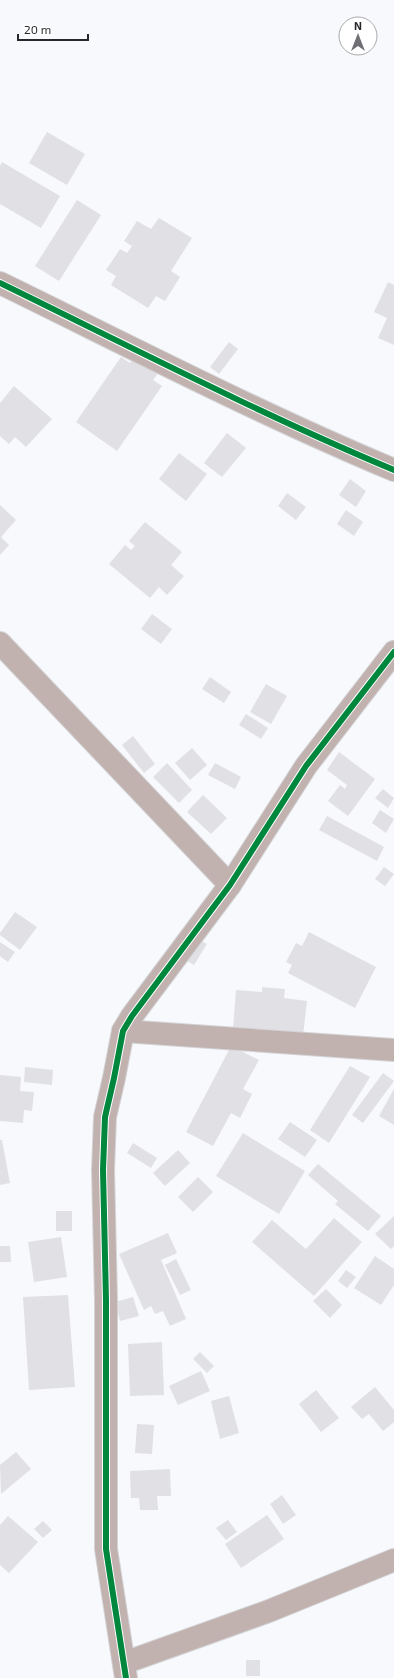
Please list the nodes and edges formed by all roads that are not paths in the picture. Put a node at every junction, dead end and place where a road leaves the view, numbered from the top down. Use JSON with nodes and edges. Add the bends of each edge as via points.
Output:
{"nodes":[{"id":1,"x":0,"y":283,"type":"edge"},
{"id":2,"x":394,"y":470,"type":"edge"},
{"id":3,"x":0,"y":643,"type":"edge"},
{"id":4,"x":394,"y":652,"type":"edge"},
{"id":5,"x":230,"y":885,"type":"junction"},
{"id":6,"x":122,"y":1031,"type":"junction"},
{"id":7,"x":394,"y":1050,"type":"edge"},
{"id":8,"x":394,"y":1560,"type":"edge"},
{"id":9,"x":125,"y":1671,"type":"edge"}],
"edges":[{"from":1,"to":2,"type":"street","via":[[246,404]]},
{"from":3,"to":5,"type":"street"},
{"from":4,"to":5,"type":"street","via":[[306,766]]},
{"from":5,"to":6,"type":"street"},
{"from":6,"to":7,"type":"street"},
{"from":6,"to":9,"type":"street","via":[[104,1117],[102,1170],[106,1300],[106,1549]]},
{"from":8,"to":9,"type":"street"}]}
